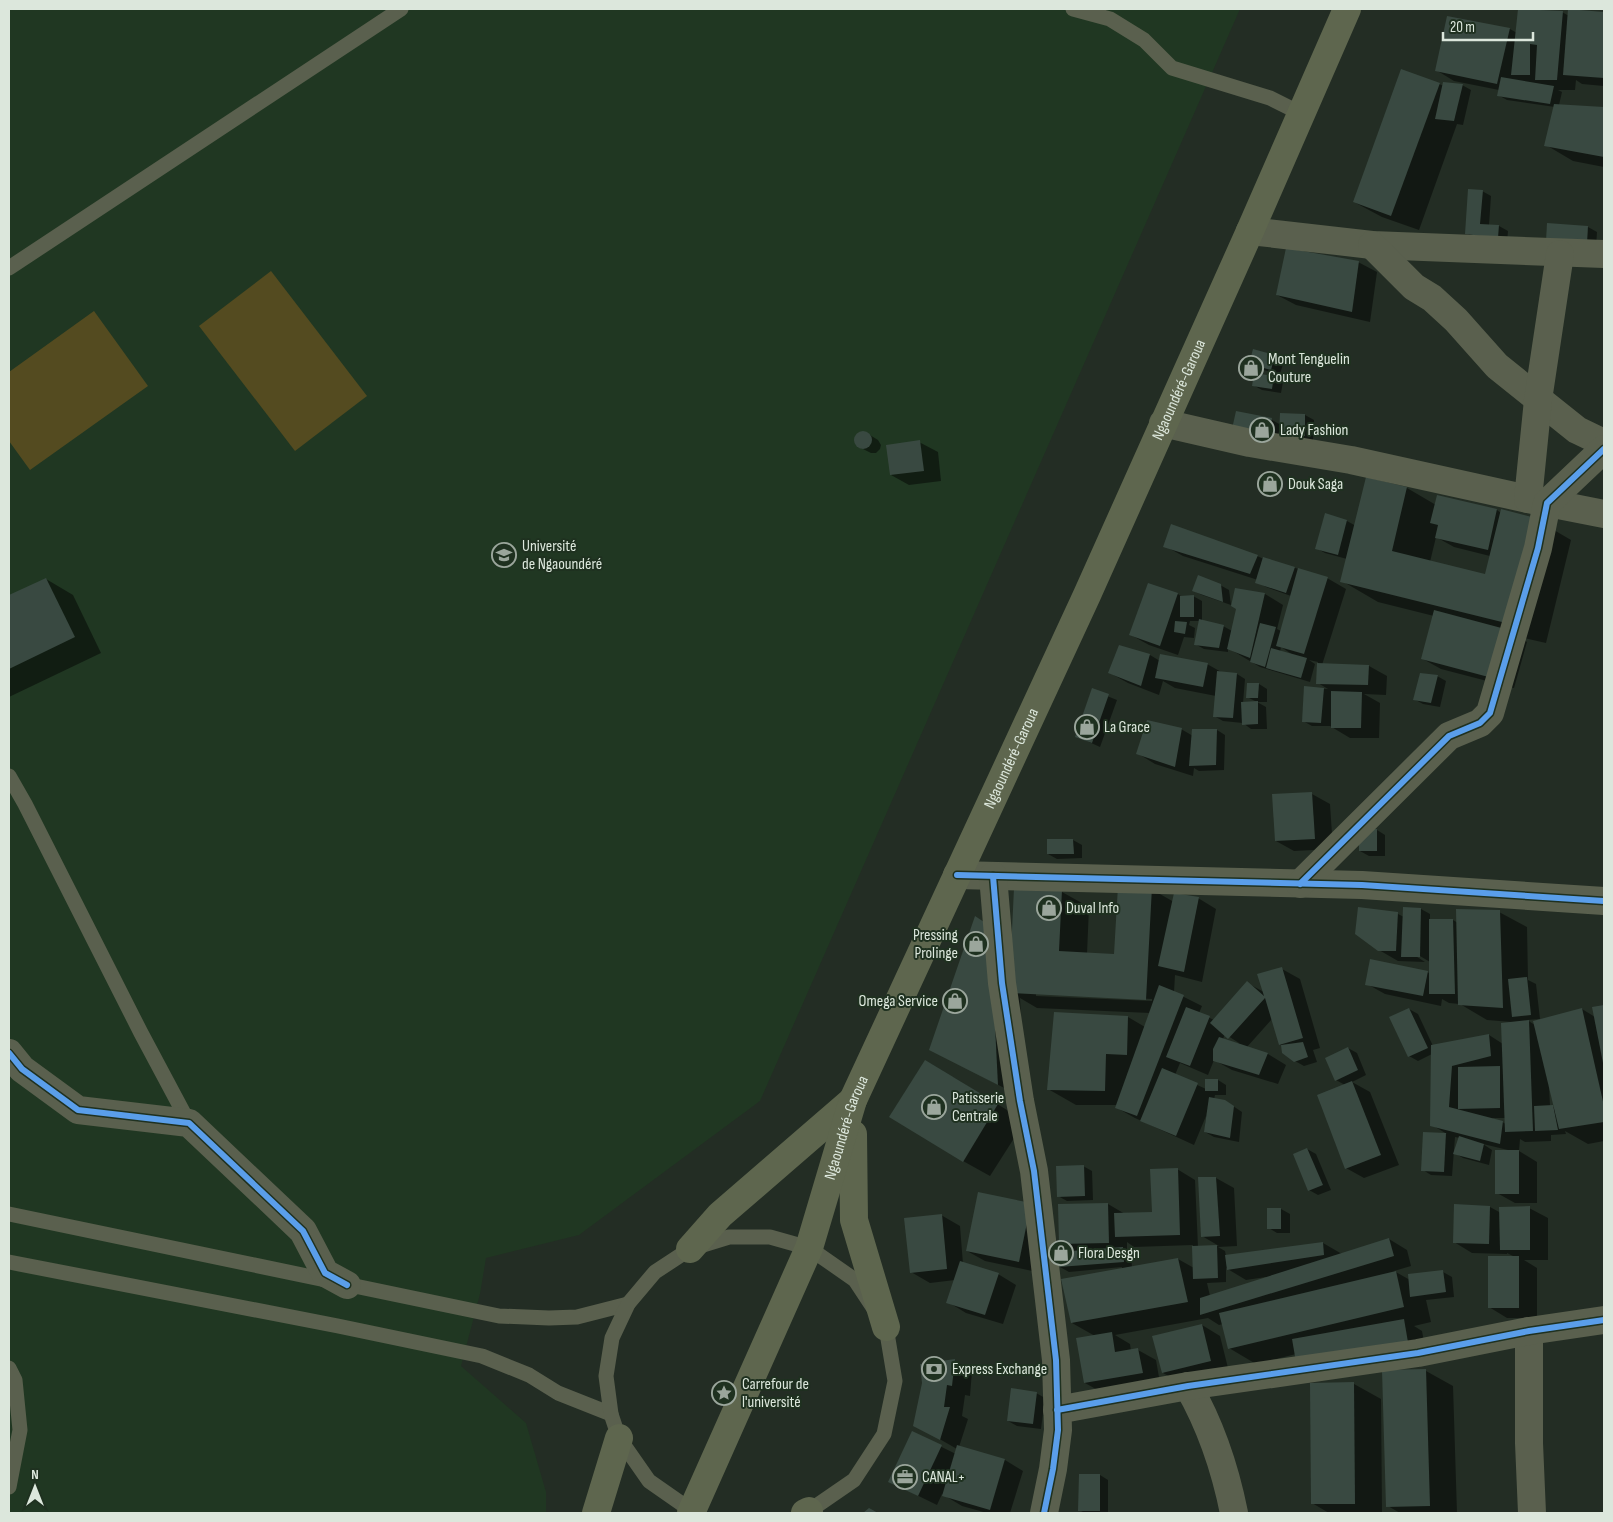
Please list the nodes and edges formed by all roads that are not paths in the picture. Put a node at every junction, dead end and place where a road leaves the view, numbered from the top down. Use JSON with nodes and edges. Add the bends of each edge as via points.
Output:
{"nodes":[{"id":1,"x":401,"y":9,"type":"edge"},
{"id":2,"x":1073,"y":9,"type":"edge"},
{"id":3,"x":1347,"y":9,"type":"edge"},
{"id":4,"x":1300,"y":113,"type":"junction"},
{"id":5,"x":1250,"y":231,"type":"junction"},
{"id":6,"x":1372,"y":245,"type":"junction"},
{"id":7,"x":1560,"y":254,"type":"junction"},
{"id":8,"x":1604,"y":254,"type":"edge"},
{"id":9,"x":9,"y":268,"type":"edge"},
{"id":10,"x":1538,"y":400,"type":"junction"},
{"id":11,"x":1163,"y":423,"type":"junction"},
{"id":12,"x":1604,"y":443,"type":"edge"},
{"id":13,"x":1604,"y":449,"type":"edge"},
{"id":14,"x":1537,"y":502,"type":"junction"},
{"id":15,"x":1604,"y":514,"type":"edge"},
{"id":16,"x":9,"y":776,"type":"edge"},
{"id":17,"x":957,"y":875,"type":"junction"},
{"id":18,"x":993,"y":876,"type":"junction"},
{"id":19,"x":1300,"y":884,"type":"junction"},
{"id":20,"x":1604,"y":901,"type":"edge"},
{"id":21,"x":9,"y":1053,"type":"edge"},
{"id":22,"x":853,"y":1100,"type":"junction"},
{"id":23,"x":189,"y":1123,"type":"junction"},
{"id":24,"x":9,"y":1214,"type":"edge"},
{"id":25,"x":809,"y":1248,"type":"junction"},
{"id":26,"x":690,"y":1249,"type":"junction"},
{"id":27,"x":9,"y":1262,"type":"edge"},
{"id":28,"x":347,"y":1285,"type":"junction"},
{"id":29,"x":628,"y":1304,"type":"junction"},
{"id":30,"x":1604,"y":1320,"type":"edge"},
{"id":31,"x":886,"y":1327,"type":"junction"},
{"id":32,"x":1529,"y":1331,"type":"junction"},
{"id":33,"x":9,"y":1368,"type":"edge"},
{"id":34,"x":1188,"y":1386,"type":"junction"},
{"id":35,"x":1057,"y":1410,"type":"junction"},
{"id":36,"x":615,"y":1426,"type":"junction"},
{"id":37,"x":9,"y":1488,"type":"edge"},
{"id":38,"x":696,"y":1512,"type":"edge"},
{"id":39,"x":596,"y":1513,"type":"edge"},
{"id":40,"x":804,"y":1513,"type":"edge"},
{"id":41,"x":1044,"y":1513,"type":"edge"},
{"id":42,"x":1234,"y":1513,"type":"edge"},
{"id":43,"x":1532,"y":1513,"type":"edge"}],
"edges":[{"from":1,"to":9,"type":"lane"},
{"from":2,"to":4,"type":"lane","via":[[1110,20],[1144,40],[1172,68],[1270,98]]},
{"from":3,"to":4,"type":"highway","name":"Ngaoundéré-Garoua"},
{"from":4,"to":5,"type":"highway","name":"Ngaoundéré-Garoua"},
{"from":5,"to":6,"type":"street"},
{"from":5,"to":11,"type":"highway","name":"Ngaoundéré-Garoua"},
{"from":6,"to":7,"type":"street"},
{"from":6,"to":10,"type":"street","via":[[1414,287],[1456,320],[1497,366]]},
{"from":7,"to":8,"type":"street"},
{"from":7,"to":10,"type":"street"},
{"from":10,"to":12,"type":"street","via":[[1577,430]]},
{"from":10,"to":14,"type":"street"},
{"from":11,"to":14,"type":"street","via":[[1250,443],[1351,460]]},
{"from":11,"to":17,"type":"highway","name":"Ngaoundéré-Garoua"},
{"from":13,"to":14,"type":"street"},
{"from":14,"to":15,"type":"street"},
{"from":14,"to":19,"type":"street","via":[[1538,548],[1490,713],[1480,723],[1449,736]]},
{"from":16,"to":23,"type":"lane"},
{"from":17,"to":18,"type":"street"},
{"from":17,"to":22,"type":"highway","name":"Ngaoundéré-Garoua"},
{"from":18,"to":19,"type":"street"},
{"from":18,"to":35,"type":"street","via":[[1002,983],[1034,1171],[1056,1360]]},
{"from":19,"to":20,"type":"street"},
{"from":21,"to":23,"type":"street","via":[[22,1069],[78,1110]]},
{"from":22,"to":25,"type":"highway","name":"Ngaoundéré-Garoua"},
{"from":22,"to":26,"type":"highway","via":[[720,1215]]},
{"from":22,"to":31,"type":"highway","via":[[854,1220]]},
{"from":23,"to":28,"type":"street","via":[[303,1231],[325,1273]]},
{"from":24,"to":28,"type":"lane"},
{"from":25,"to":26,"type":"lane","via":[[770,1237],[729,1237]]},
{"from":25,"to":31,"type":"lane","via":[[855,1280]]},
{"from":25,"to":38,"type":"highway","name":"Ngaoundéré-Garoua"},
{"from":26,"to":29,"type":"lane","via":[[655,1272]]},
{"from":27,"to":36,"type":"lane","via":[[482,1356],[528,1375]]},
{"from":28,"to":29,"type":"lane","via":[[498,1316],[577,1317]]},
{"from":29,"to":36,"type":"lane","via":[[612,1338],[606,1376]]},
{"from":30,"to":32,"type":"street"},
{"from":31,"to":40,"type":"lane","via":[[895,1381],[884,1434],[854,1480]]},
{"from":32,"to":34,"type":"street","via":[[1418,1353]]},
{"from":32,"to":43,"type":"street"},
{"from":33,"to":37,"type":"lane","via":[[15,1380],[20,1430]]},
{"from":34,"to":35,"type":"street"},
{"from":34,"to":42,"type":"street","via":[[1217,1446]]},
{"from":35,"to":41,"type":"street","via":[[1058,1430]]},
{"from":36,"to":38,"type":"lane","via":[[650,1481]]},
{"from":36,"to":39,"type":"highway"}]}
